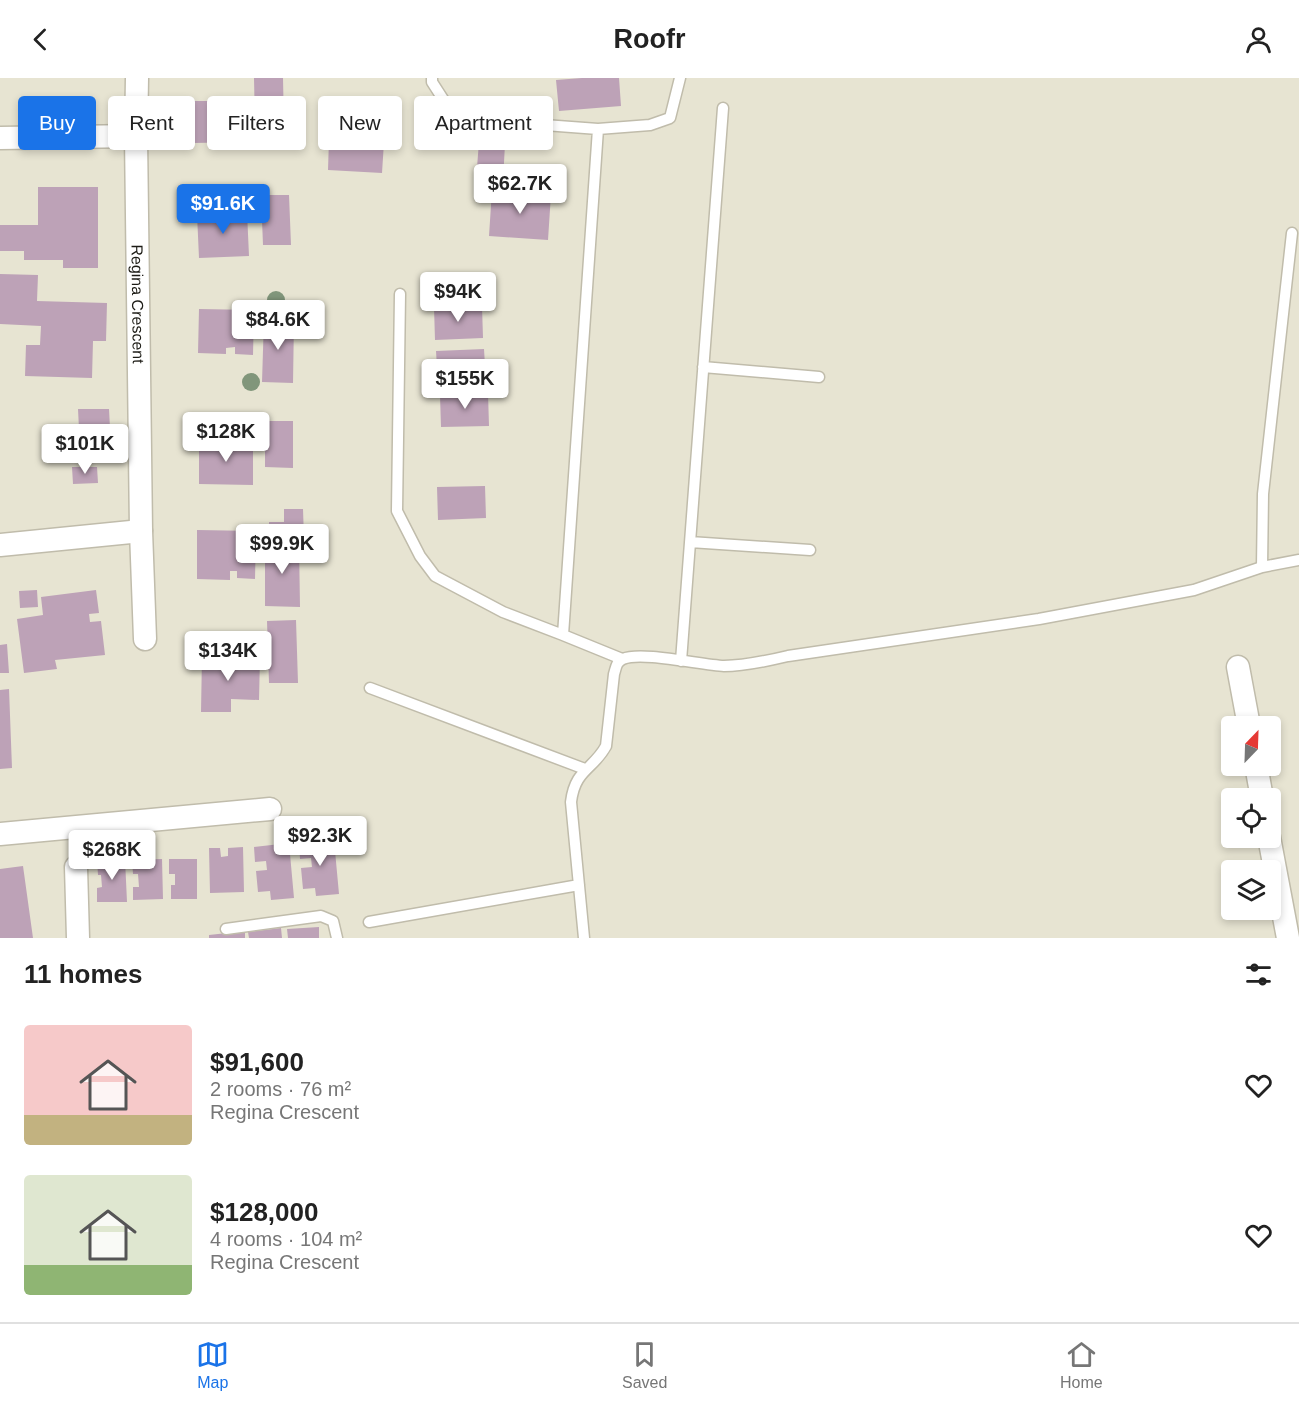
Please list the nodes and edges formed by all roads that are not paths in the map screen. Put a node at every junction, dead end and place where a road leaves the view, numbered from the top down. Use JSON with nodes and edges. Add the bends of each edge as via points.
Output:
{"nodes":[{"id":1,"x":138,"y":78,"type":"edge"},
{"id":2,"x":432,"y":78,"type":"edge"},
{"id":3,"x":680,"y":78,"type":"edge"},
{"id":4,"x":137,"y":96,"type":"edge"},
{"id":5,"x":723,"y":108,"type":"dead end"},
{"id":6,"x":598,"y":129,"type":"junction"},
{"id":7,"x":108,"y":136,"type":"edge"},
{"id":8,"x":0,"y":138,"type":"edge"},
{"id":9,"x":136,"y":150,"type":"edge"},
{"id":10,"x":1292,"y":233,"type":"dead end"},
{"id":11,"x":400,"y":294,"type":"dead end"},
{"id":12,"x":704,"y":367,"type":"junction"},
{"id":13,"x":819,"y":377,"type":"dead end"},
{"id":14,"x":141,"y":531,"type":"junction"},
{"id":15,"x":690,"y":542,"type":"junction"},
{"id":16,"x":0,"y":545,"type":"edge"},
{"id":17,"x":810,"y":550,"type":"dead end"},
{"id":18,"x":1299,"y":560,"type":"edge"},
{"id":19,"x":1262,"y":567,"type":"junction"},
{"id":20,"x":564,"y":635,"type":"junction"},
{"id":21,"x":145,"y":639,"type":"dead end"},
{"id":22,"x":622,"y":659,"type":"junction"},
{"id":23,"x":681,"y":661,"type":"junction"},
{"id":24,"x":1238,"y":667,"type":"dead end"},
{"id":25,"x":370,"y":688,"type":"dead end"},
{"id":26,"x":1247,"y":716,"type":"edge"},
{"id":27,"x":585,"y":769,"type":"junction"},
{"id":28,"x":270,"y":809,"type":"dead end"},
{"id":29,"x":0,"y":834,"type":"edge"},
{"id":30,"x":1271,"y":848,"type":"edge"},
{"id":31,"x":76,"y":867,"type":"dead end"},
{"id":32,"x":579,"y":885,"type":"junction"},
{"id":33,"x":369,"y":922,"type":"dead end"},
{"id":34,"x":226,"y":929,"type":"dead end"},
{"id":35,"x":78,"y":938,"type":"edge"},
{"id":36,"x":337,"y":938,"type":"edge"},
{"id":37,"x":584,"y":938,"type":"edge"},
{"id":38,"x":1288,"y":938,"type":"edge"}],
"edges":[{"from":1,"to":4,"type":"street","name":"Regina Crescent"},
{"from":2,"to":6,"type":"lane","via":[[450,110],[465,119]]},
{"from":3,"to":6,"type":"lane","via":[[670,118],[650,125]]},
{"from":5,"to":12,"type":"lane"},
{"from":6,"to":20,"type":"lane"},
{"from":7,"to":8,"type":"street"},
{"from":9,"to":14,"type":"street","name":"Regina Crescent"},
{"from":10,"to":19,"type":"lane","via":[[1263,494]]},
{"from":11,"to":20,"type":"lane","via":[[397,511],[435,576],[503,612]]},
{"from":12,"to":13,"type":"lane"},
{"from":12,"to":15,"type":"lane"},
{"from":14,"to":16,"type":"street"},
{"from":14,"to":21,"type":"street","name":"Regina Crescent"},
{"from":15,"to":17,"type":"lane"},
{"from":15,"to":23,"type":"lane"},
{"from":18,"to":19,"type":"lane"},
{"from":19,"to":23,"type":"lane","via":[[1194,590],[1039,619],[757,663],[725,666]]},
{"from":20,"to":22,"type":"lane"},
{"from":22,"to":23,"type":"lane"},
{"from":22,"to":27,"type":"lane","via":[[614,674],[606,746]]},
{"from":24,"to":26,"type":"street"},
{"from":25,"to":27,"type":"lane"},
{"from":27,"to":32,"type":"lane","via":[[576,781],[571,802]]},
{"from":28,"to":29,"type":"street"},
{"from":30,"to":38,"type":"street"},
{"from":31,"to":35,"type":"street"},
{"from":32,"to":33,"type":"lane"},
{"from":32,"to":37,"type":"lane"},
{"from":34,"to":36,"type":"lane","via":[[321,916],[333,921]]}]}
